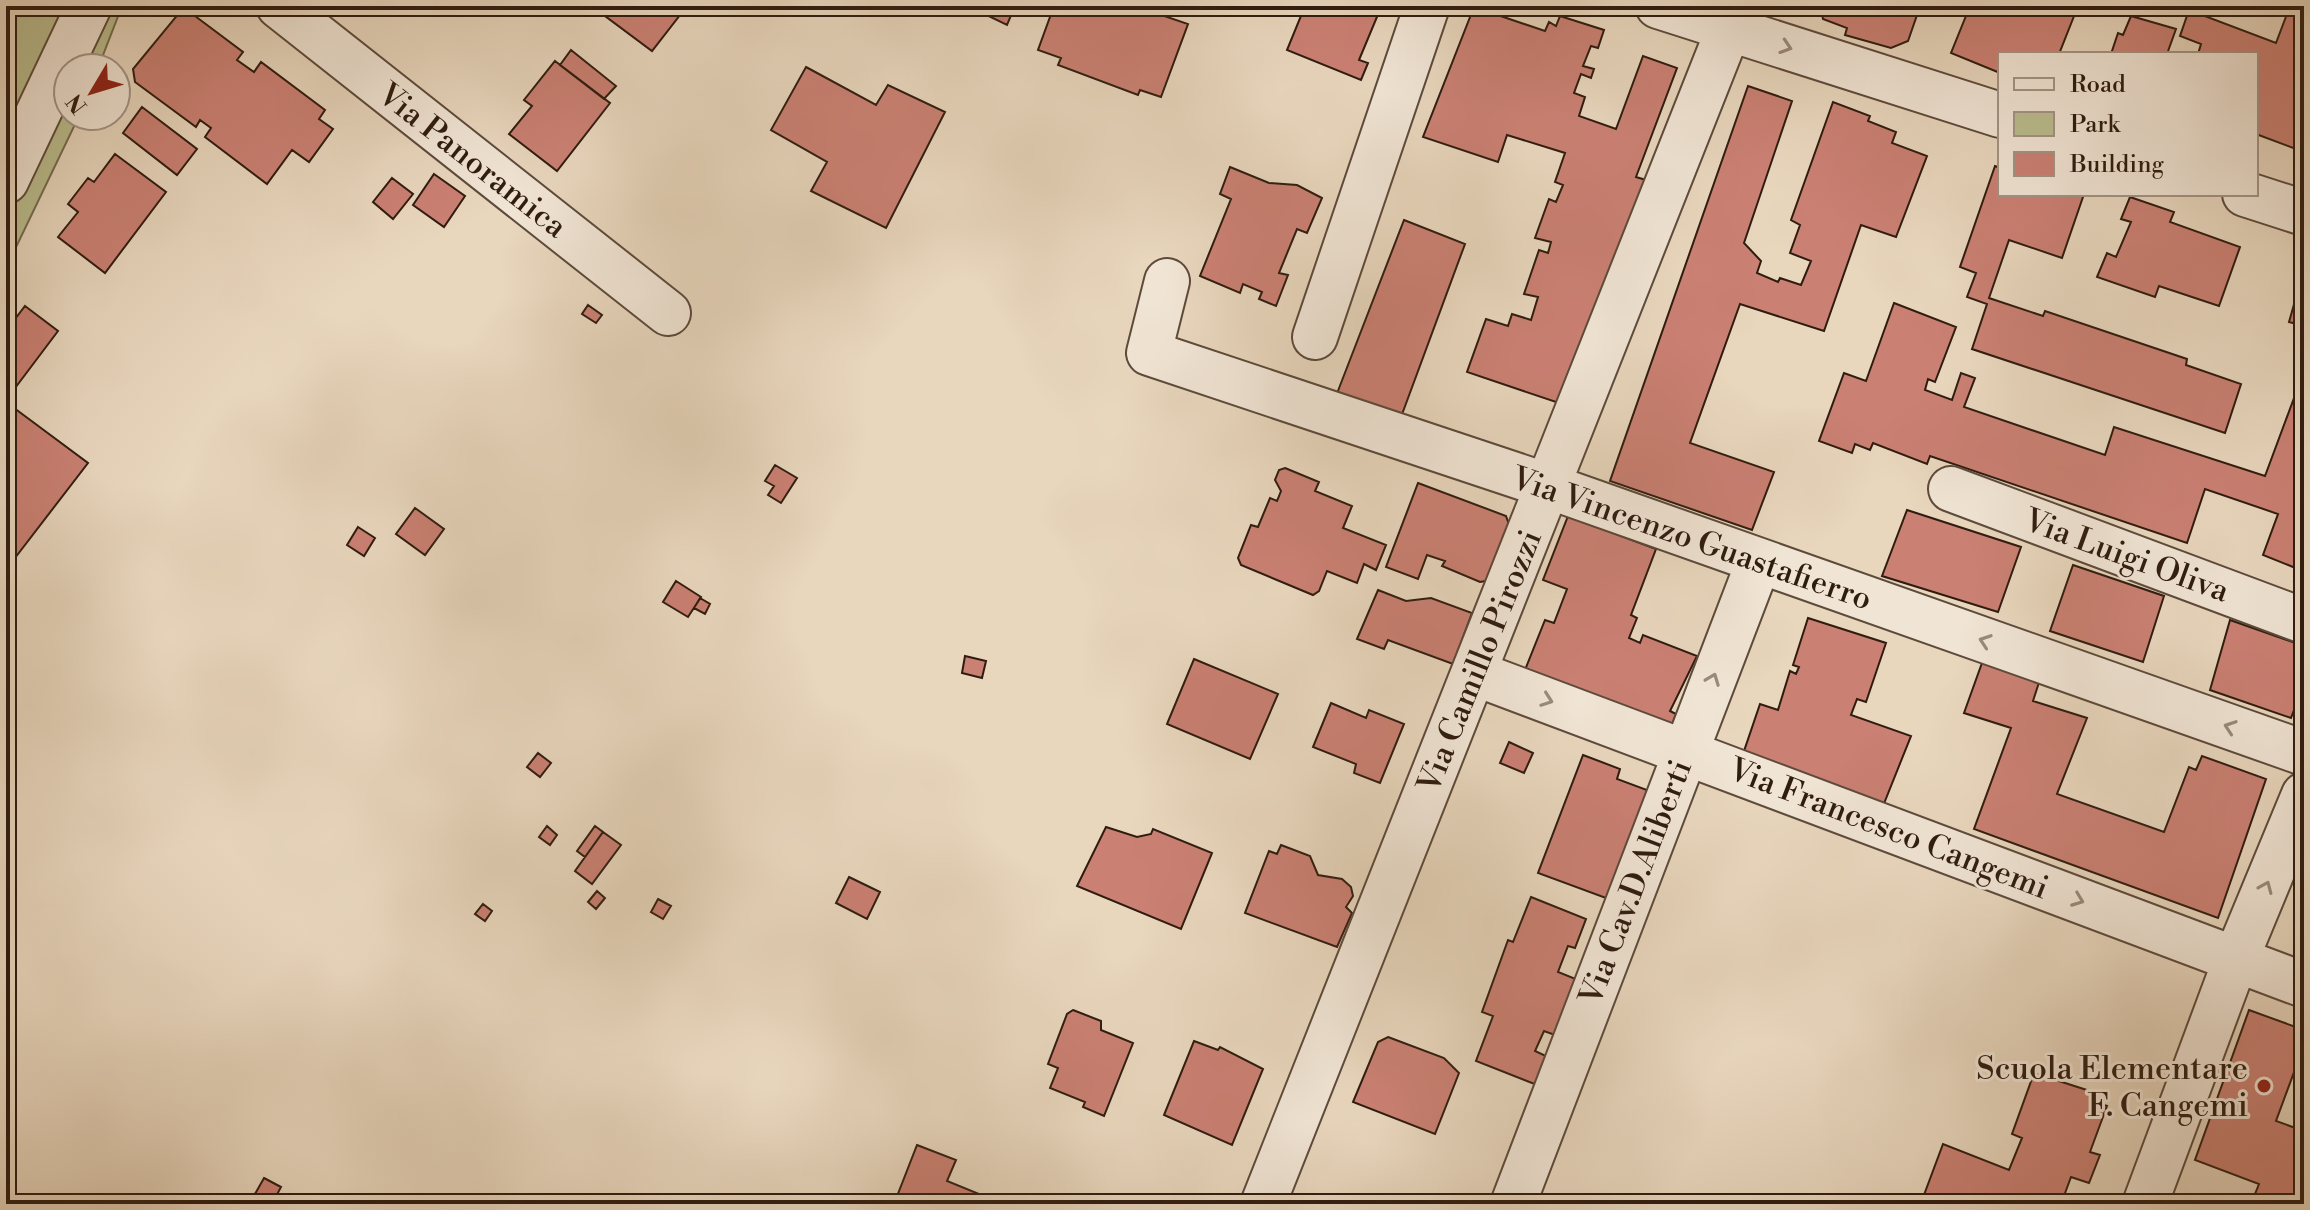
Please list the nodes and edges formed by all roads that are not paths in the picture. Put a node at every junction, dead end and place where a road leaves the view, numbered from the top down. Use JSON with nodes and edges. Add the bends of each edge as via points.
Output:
{"nodes":[{"id":1,"x":89,"y":6,"type":"edge"},
{"id":2,"x":279,"y":6,"type":"edge"},
{"id":3,"x":1427,"y":6,"type":"edge"},
{"id":4,"x":1658,"y":6,"type":"edge"},
{"id":5,"x":1729,"y":28,"type":"junction"},
{"id":6,"x":1998,"y":114,"type":"edge"},
{"id":7,"x":6,"y":181,"type":"edge"},
{"id":8,"x":2251,"y":196,"type":"edge"},
{"id":9,"x":2304,"y":213,"type":"edge"},
{"id":10,"x":1167,"y":281,"type":"dead end"},
{"id":11,"x":668,"y":313,"type":"dead end"},
{"id":12,"x":1315,"y":337,"type":"dead end"},
{"id":13,"x":1548,"y":486,"type":"junction"},
{"id":14,"x":1951,"y":489,"type":"dead end"},
{"id":15,"x":1759,"y":561,"type":"junction"},
{"id":16,"x":2304,"y":621,"type":"edge"},
{"id":17,"x":1474,"y":673,"type":"junction"},
{"id":18,"x":1685,"y":752,"type":"junction"},
{"id":19,"x":2304,"y":753,"type":"edge"},
{"id":20,"x":2304,"y":795,"type":"edge"},
{"id":21,"x":2236,"y":959,"type":"junction"},
{"id":22,"x":2304,"y":985,"type":"edge"},
{"id":23,"x":1263,"y":1204,"type":"edge"},
{"id":24,"x":1513,"y":1204,"type":"edge"},
{"id":25,"x":2145,"y":1204,"type":"edge"}],
"edges":[{"from":1,"to":7,"type":"street"},
{"from":2,"to":11,"type":"street","name":"Via Panoramica"},
{"from":3,"to":12,"type":"street"},
{"from":4,"to":5,"type":"street"},
{"from":5,"to":6,"type":"street","one_way":true},
{"from":5,"to":13,"type":"street","name":"Via Camillo Pirozzi"},
{"from":8,"to":9,"type":"street"},
{"from":10,"to":13,"type":"street","name":"Via Vincenzo Guastafierro","via":[[1149,353]]},
{"from":13,"to":15,"type":"street","name":"Via Vincenzo Guastafierro"},
{"from":13,"to":17,"type":"street","name":"Via Camillo Pirozzi"},
{"from":14,"to":16,"type":"street","name":"Via Luigi Oliva"},
{"from":18,"to":15,"type":"street","name":"Via Cav.D.Aliberti","one_way":true},
{"from":19,"to":15,"type":"street","name":"Via Vincenzo Guastafierro","one_way":true},
{"from":17,"to":18,"type":"street","name":"Via Francesco Cangemi","one_way":true},
{"from":17,"to":23,"type":"street","name":"Via Camillo Pirozzi"},
{"from":18,"to":21,"type":"street","name":"Via Francesco Cangemi","one_way":true},
{"from":18,"to":24,"type":"street","name":"Via Cav.D.Aliberti"},
{"from":21,"to":20,"type":"street","one_way":true},
{"from":21,"to":22,"type":"street","name":"Via Francesco Cangemi"},
{"from":21,"to":25,"type":"street"}]}
